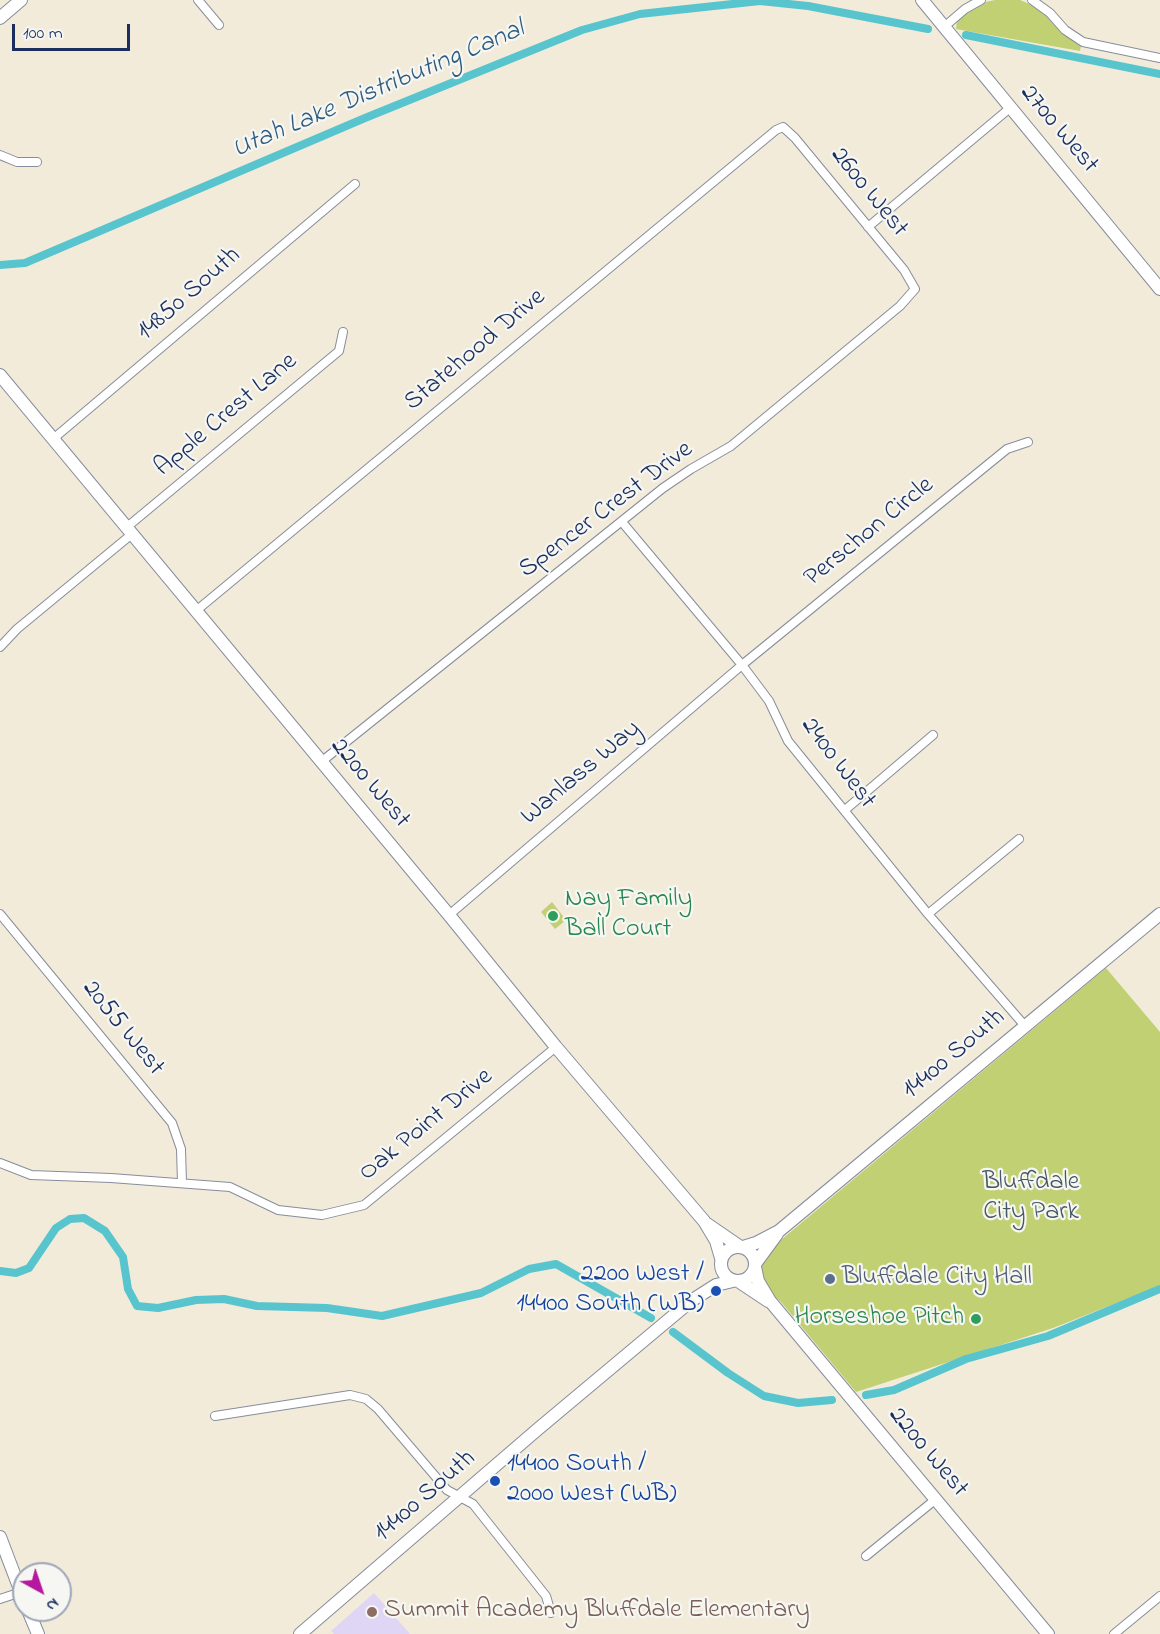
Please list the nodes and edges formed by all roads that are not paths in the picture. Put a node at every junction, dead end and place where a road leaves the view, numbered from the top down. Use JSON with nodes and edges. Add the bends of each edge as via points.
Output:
{"nodes":[{"id":1,"x":21,"y":0,"type":"edge"},
{"id":2,"x":198,"y":0,"type":"edge"},
{"id":3,"x":922,"y":0,"type":"edge"},
{"id":4,"x":981,"y":0,"type":"edge"},
{"id":5,"x":1032,"y":0,"type":"edge"},
{"id":6,"x":0,"y":18,"type":"edge"},
{"id":7,"x":219,"y":25,"type":"dead end"},
{"id":8,"x":944,"y":27,"type":"junction"},
{"id":9,"x":1160,"y":58,"type":"edge"},
{"id":10,"x":1010,"y":108,"type":"junction"},
{"id":11,"x":783,"y":128,"type":"joint"},
{"id":12,"x":0,"y":155,"type":"edge"},
{"id":13,"x":37,"y":162,"type":"dead end"},
{"id":14,"x":355,"y":184,"type":"dead end"},
{"id":15,"x":868,"y":227,"type":"junction"},
{"id":16,"x":1158,"y":283,"type":"edge"},
{"id":17,"x":915,"y":289,"type":"joint"},
{"id":18,"x":343,"y":332,"type":"dead end"},
{"id":19,"x":0,"y":375,"type":"edge"},
{"id":20,"x":53,"y":440,"type":"junction"},
{"id":21,"x":1028,"y":442,"type":"dead end"},
{"id":22,"x":622,"y":522,"type":"junction"},
{"id":23,"x":130,"y":530,"type":"junction"},
{"id":24,"x":197,"y":610,"type":"junction"},
{"id":25,"x":0,"y":647,"type":"edge"},
{"id":26,"x":742,"y":665,"type":"junction"},
{"id":27,"x":933,"y":735,"type":"dead end"},
{"id":28,"x":321,"y":762,"type":"junction"},
{"id":29,"x":844,"y":810,"type":"junction"},
{"id":30,"x":1019,"y":838,"type":"dead end"},
{"id":31,"x":0,"y":914,"type":"edge"},
{"id":32,"x":928,"y":914,"type":"junction"},
{"id":33,"x":1160,"y":914,"type":"edge"},
{"id":34,"x":449,"y":915,"type":"junction"},
{"id":35,"x":1024,"y":1026,"type":"junction"},
{"id":36,"x":556,"y":1047,"type":"junction"},
{"id":37,"x":0,"y":1163,"type":"edge"},
{"id":38,"x":182,"y":1183,"type":"junction"},
{"id":39,"x":704,"y":1221,"type":"junction"},
{"id":40,"x":779,"y":1231,"type":"junction"},
{"id":41,"x":741,"y":1246,"type":"junction"},
{"id":42,"x":720,"y":1261,"type":"junction"},
{"id":43,"x":755,"y":1266,"type":"junction"},
{"id":44,"x":736,"y":1281,"type":"junction"},
{"id":45,"x":691,"y":1301,"type":"junction"},
{"id":46,"x":770,"y":1301,"type":"junction"},
{"id":47,"x":215,"y":1416,"type":"dead end"},
{"id":48,"x":461,"y":1498,"type":"junction"},
{"id":49,"x":936,"y":1499,"type":"junction"},
{"id":50,"x":0,"y":1537,"type":"edge"},
{"id":51,"x":866,"y":1556,"type":"dead end"},
{"id":52,"x":12,"y":1569,"type":"edge"},
{"id":53,"x":1160,"y":1596,"type":"edge"},
{"id":54,"x":551,"y":1613,"type":"dead end"},
{"id":55,"x":1043,"y":1632,"type":"edge"},
{"id":56,"x":300,"y":1634,"type":"edge"},
{"id":57,"x":1114,"y":1634,"type":"edge"}],
"edges":[{"from":1,"to":6,"type":"street"},
{"from":2,"to":7,"type":"street"},
{"from":3,"to":8,"type":"street","name":"2700 West"},
{"from":4,"to":8,"type":"street"},
{"from":5,"to":9,"type":"street","via":[[1083,42]]},
{"from":8,"to":10,"type":"street","name":"2700 West"},
{"from":10,"to":15,"type":"street"},
{"from":10,"to":16,"type":"street","name":"2700 West"},
{"from":11,"to":15,"type":"street","name":"2600 West","via":[[801,144]]},
{"from":11,"to":24,"type":"street","name":"Statehood Drive","via":[[754,147]]},
{"from":12,"to":13,"type":"street","via":[[17,162]]},
{"from":14,"to":20,"type":"street","name":"14850 South"},
{"from":15,"to":17,"type":"street","name":"2600 West"},
{"from":17,"to":22,"type":"street","name":"Spencer Crest Drive","via":[[900,306],[731,446],[663,488]]},
{"from":18,"to":23,"type":"street","name":"Apple Crest Lane","via":[[339,351]]},
{"from":19,"to":20,"type":"street","name":"2200 West"},
{"from":20,"to":23,"type":"street","name":"2200 West"},
{"from":21,"to":26,"type":"street","name":"Perschon Circle","via":[[1007,448]]},
{"from":22,"to":26,"type":"street","name":"2400 West"},
{"from":22,"to":28,"type":"street","name":"Spencer Crest Drive"},
{"from":23,"to":24,"type":"street","name":"2200 West"},
{"from":23,"to":25,"type":"street","name":"Apple Crest Lane"},
{"from":24,"to":28,"type":"street","name":"2200 West"},
{"from":26,"to":29,"type":"street","name":"2400 West","via":[[770,701],[788,741]]},
{"from":26,"to":34,"type":"street","name":"Wanlass Way"},
{"from":27,"to":29,"type":"street"},
{"from":28,"to":34,"type":"street","name":"2200 West"},
{"from":29,"to":32,"type":"street","name":"2400 West"},
{"from":30,"to":32,"type":"street"},
{"from":31,"to":38,"type":"street","name":"2055 West","via":[[172,1123],[181,1149]]},
{"from":32,"to":35,"type":"street","name":"2400 West"},
{"from":33,"to":35,"type":"street","name":"14400 South"},
{"from":34,"to":36,"type":"street","name":"2200 West"},
{"from":35,"to":40,"type":"street","name":"14400 South"},
{"from":36,"to":38,"type":"street","name":"Oak Point Drive","via":[[364,1205],[322,1215],[278,1210],[230,1187]]},
{"from":36,"to":39,"type":"street","name":"2200 West"},
{"from":37,"to":38,"type":"street","name":"Oak Point Drive","via":[[31,1175]]},
{"from":39,"to":41,"type":"street","name":"2200 West"},
{"from":39,"to":42,"type":"street","name":"2200 West","via":[[716,1241]]},
{"from":40,"to":41,"type":"street","name":"14400 South","via":[[756,1244]]},
{"from":40,"to":43,"type":"street","name":"14400 South"},
{"from":41,"to":42,"type":"street","via":[[727,1249]]},
{"from":41,"to":43,"type":"street","via":[[752,1253]]},
{"from":42,"to":44,"type":"street","via":[[724,1275]]},
{"from":42,"to":45,"type":"street","name":"14400 South"},
{"from":43,"to":44,"type":"street","via":[[749,1277]]},
{"from":43,"to":46,"type":"street","name":"2200 West","via":[[758,1281]]},
{"from":44,"to":45,"type":"street","name":"14400 South","via":[[716,1285]]},
{"from":44,"to":46,"type":"street","name":"2200 West"},
{"from":45,"to":48,"type":"street","name":"14400 South"},
{"from":46,"to":49,"type":"street","name":"2200 West"},
{"from":47,"to":48,"type":"street","via":[[350,1395],[366,1399],[447,1490]]},
{"from":48,"to":54,"type":"street","via":[[473,1504],[546,1596]]},
{"from":48,"to":56,"type":"street","name":"14400 South"},
{"from":49,"to":51,"type":"street"},
{"from":49,"to":55,"type":"street","name":"2200 West"},
{"from":50,"to":52,"type":"street"},
{"from":53,"to":57,"type":"street"}]}
